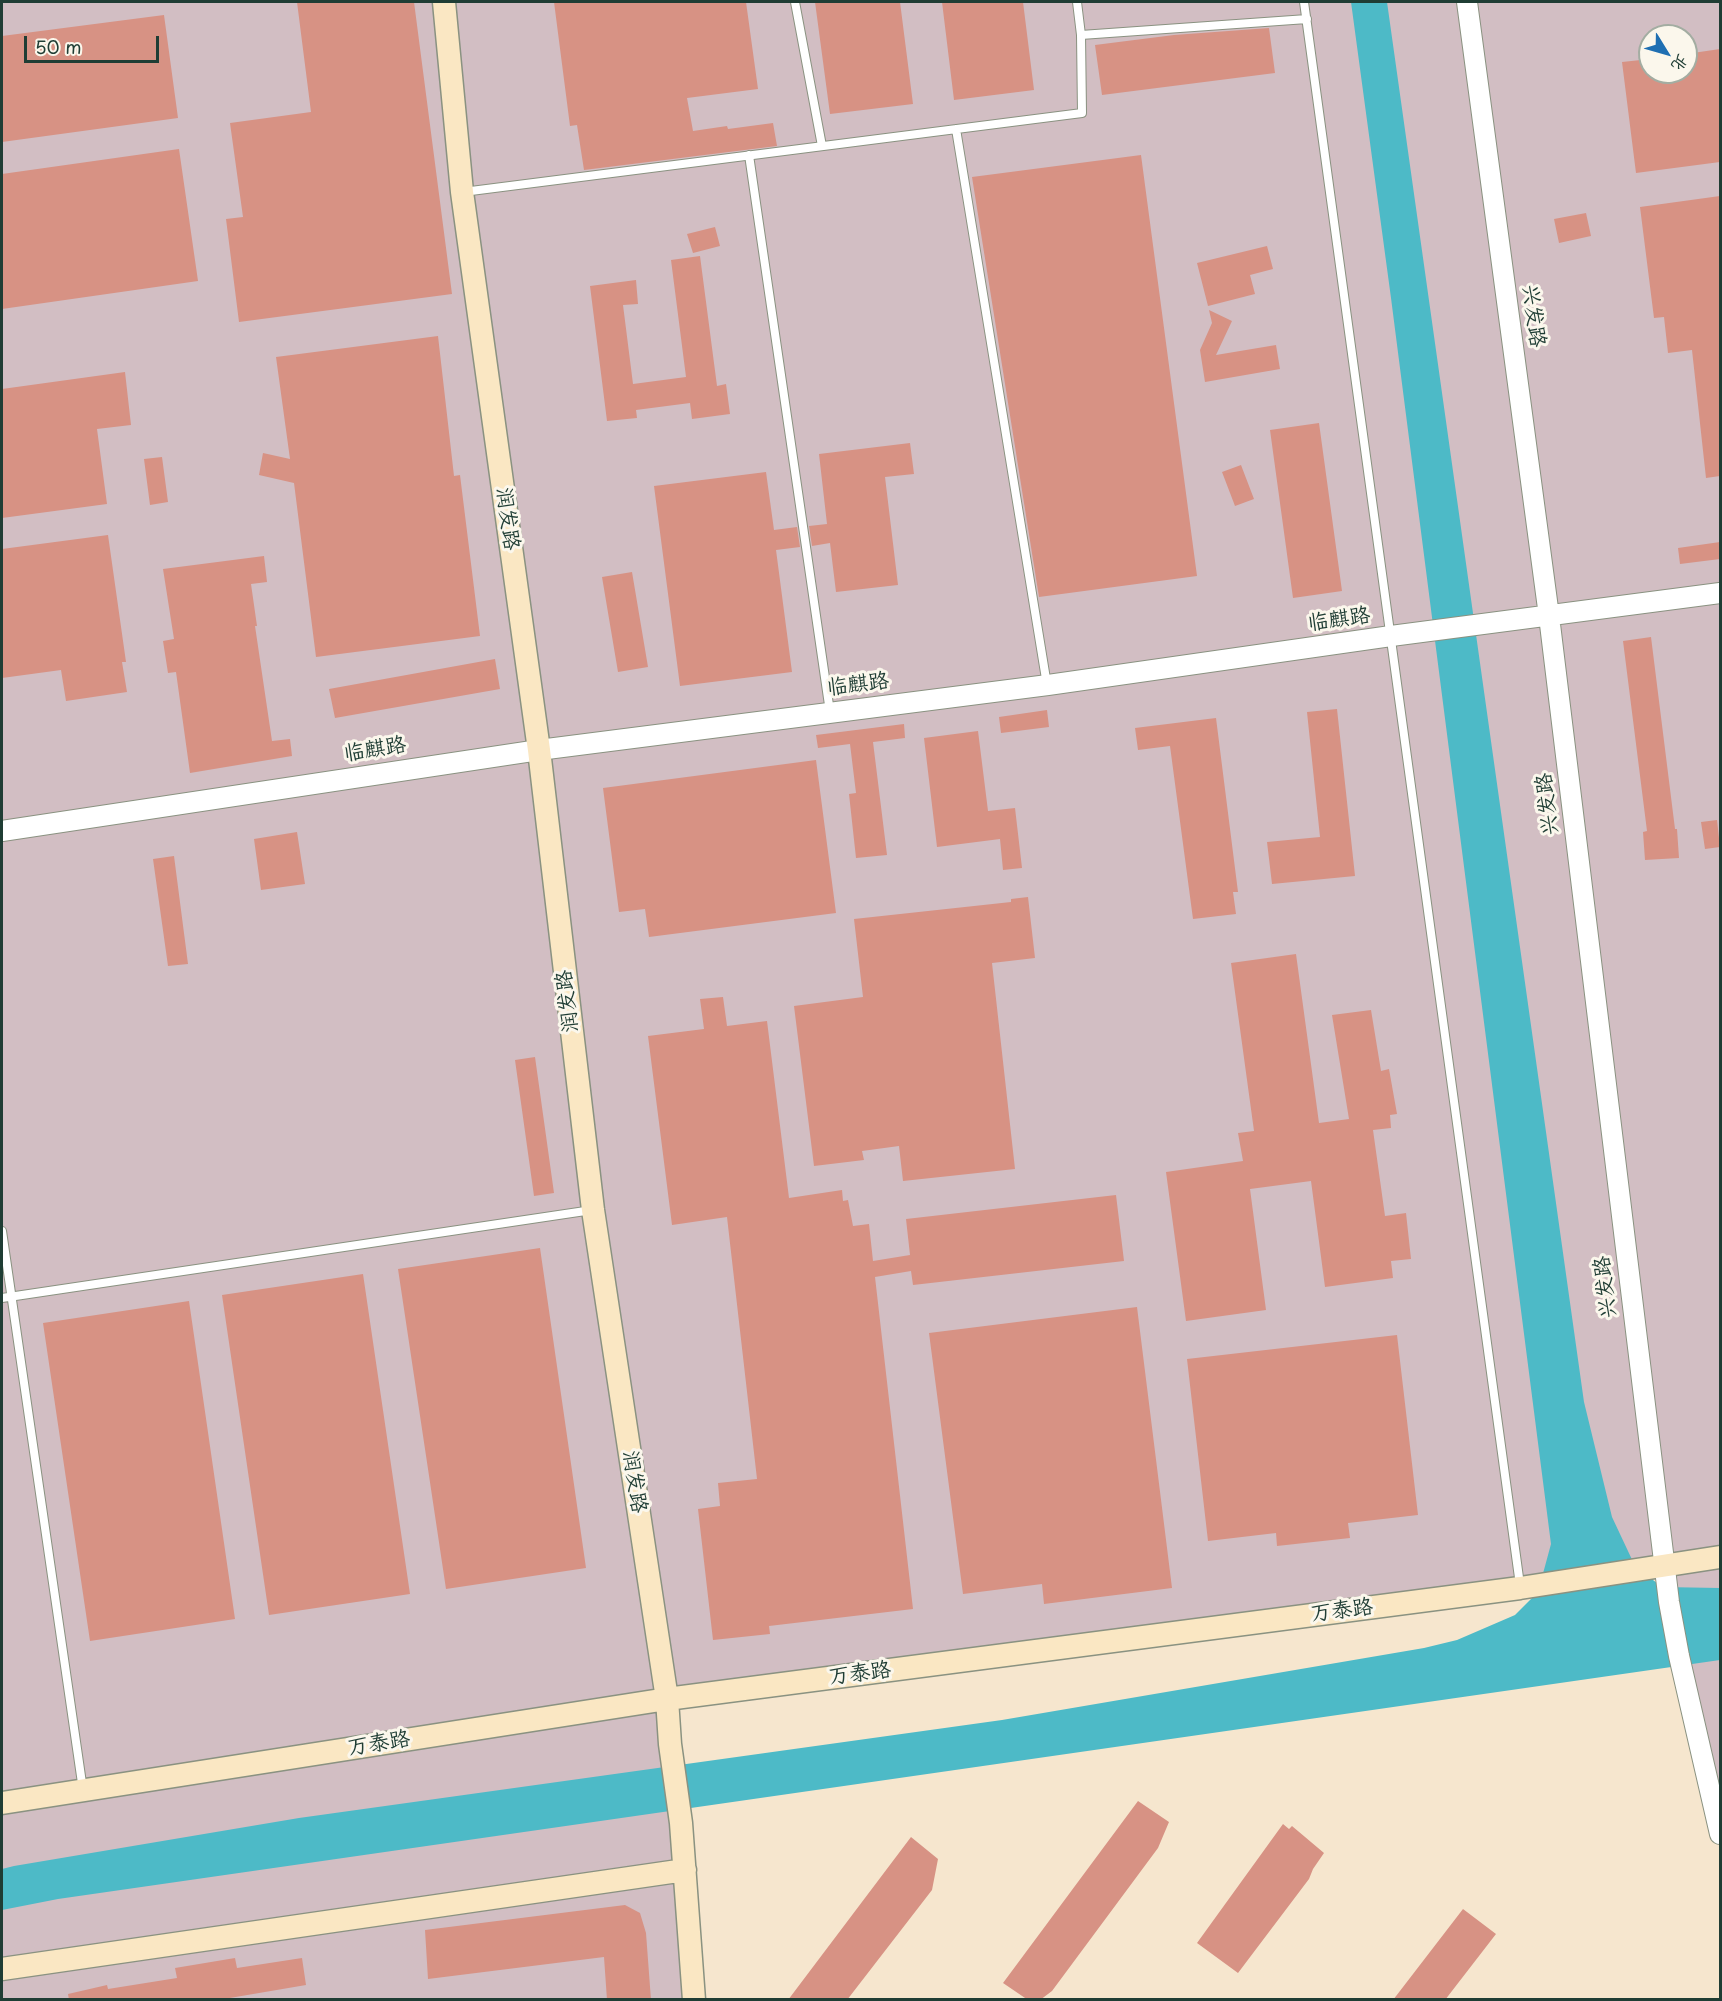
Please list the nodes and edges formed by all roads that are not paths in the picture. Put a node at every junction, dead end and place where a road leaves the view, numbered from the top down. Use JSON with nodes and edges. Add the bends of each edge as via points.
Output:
{"nodes":[{"id":1,"x":444,"y":2,"type":"edge"},
{"id":2,"x":795,"y":2,"type":"edge"},
{"id":3,"x":1077,"y":2,"type":"edge"},
{"id":4,"x":1304,"y":2,"type":"edge"},
{"id":5,"x":1467,"y":2,"type":"edge"},
{"id":6,"x":1307,"y":19,"type":"junction"},
{"id":7,"x":1081,"y":35,"type":"junction"},
{"id":8,"x":956,"y":129,"type":"junction"},
{"id":9,"x":822,"y":146,"type":"junction"},
{"id":10,"x":749,"y":155,"type":"junction"},
{"id":11,"x":462,"y":192,"type":"junction"},
{"id":12,"x":1720,"y":593,"type":"edge"},
{"id":13,"x":1549,"y":616,"type":"junction"},
{"id":14,"x":1391,"y":636,"type":"junction"},
{"id":15,"x":1047,"y":685,"type":"junction"},
{"id":16,"x":830,"y":712,"type":"junction"},
{"id":17,"x":538,"y":750,"type":"junction"},
{"id":18,"x":2,"y":831,"type":"edge"},
{"id":19,"x":593,"y":1210,"type":"junction"},
{"id":20,"x":2,"y":1231,"type":"edge"},
{"id":21,"x":11,"y":1296,"type":"junction"},
{"id":22,"x":2,"y":1298,"type":"edge"},
{"id":23,"x":1720,"y":1557,"type":"edge"},
{"id":24,"x":1665,"y":1567,"type":"junction"},
{"id":25,"x":1520,"y":1588,"type":"junction"},
{"id":26,"x":667,"y":1699,"type":"junction"},
{"id":27,"x":83,"y":1791,"type":"junction"},
{"id":28,"x":2,"y":1803,"type":"edge"},
{"id":29,"x":1720,"y":1834,"type":"edge"},
{"id":30,"x":685,"y":1870,"type":"junction"},
{"id":31,"x":2,"y":1969,"type":"edge"},
{"id":32,"x":694,"y":2000,"type":"edge"}],
"edges":[{"from":1,"to":11,"type":"main road","name":"润发路"},
{"from":2,"to":9,"type":"lane"},
{"from":3,"to":7,"type":"lane"},
{"from":4,"to":6,"type":"lane"},
{"from":5,"to":13,"type":"street","name":"兴发路"},
{"from":6,"to":7,"type":"lane"},
{"from":6,"to":14,"type":"lane"},
{"from":7,"to":8,"type":"lane","via":[[1082,113]]},
{"from":8,"to":9,"type":"lane"},
{"from":8,"to":15,"type":"lane"},
{"from":9,"to":10,"type":"lane"},
{"from":10,"to":11,"type":"lane"},
{"from":10,"to":16,"type":"lane"},
{"from":11,"to":17,"type":"main road","name":"润发路"},
{"from":12,"to":13,"type":"street","name":"临麒路"},
{"from":13,"to":14,"type":"street","name":"临麒路"},
{"from":13,"to":24,"type":"street","name":"兴发路"},
{"from":14,"to":15,"type":"street","name":"临麒路"},
{"from":14,"to":25,"type":"lane"},
{"from":15,"to":16,"type":"street","name":"临麒路"},
{"from":16,"to":17,"type":"street","name":"临麒路"},
{"from":17,"to":18,"type":"street","name":"临麒路"},
{"from":17,"to":19,"type":"main road","name":"润发路"},
{"from":19,"to":21,"type":"lane"},
{"from":19,"to":26,"type":"main road","name":"润发路"},
{"from":20,"to":21,"type":"lane"},
{"from":21,"to":22,"type":"lane"},
{"from":21,"to":27,"type":"lane"},
{"from":23,"to":24,"type":"main road","name":"万泰路"},
{"from":24,"to":25,"type":"main road","name":"万泰路"},
{"from":24,"to":29,"type":"street","name":"兴发路","via":[[1679,1656]]},
{"from":25,"to":26,"type":"main road","name":"万泰路"},
{"from":26,"to":27,"type":"main road","name":"万泰路"},
{"from":26,"to":30,"type":"main road","name":"润发路"},
{"from":27,"to":28,"type":"main road","name":"万泰路"},
{"from":30,"to":31,"type":"main road"},
{"from":30,"to":32,"type":"main road","name":"润发路"}]}
